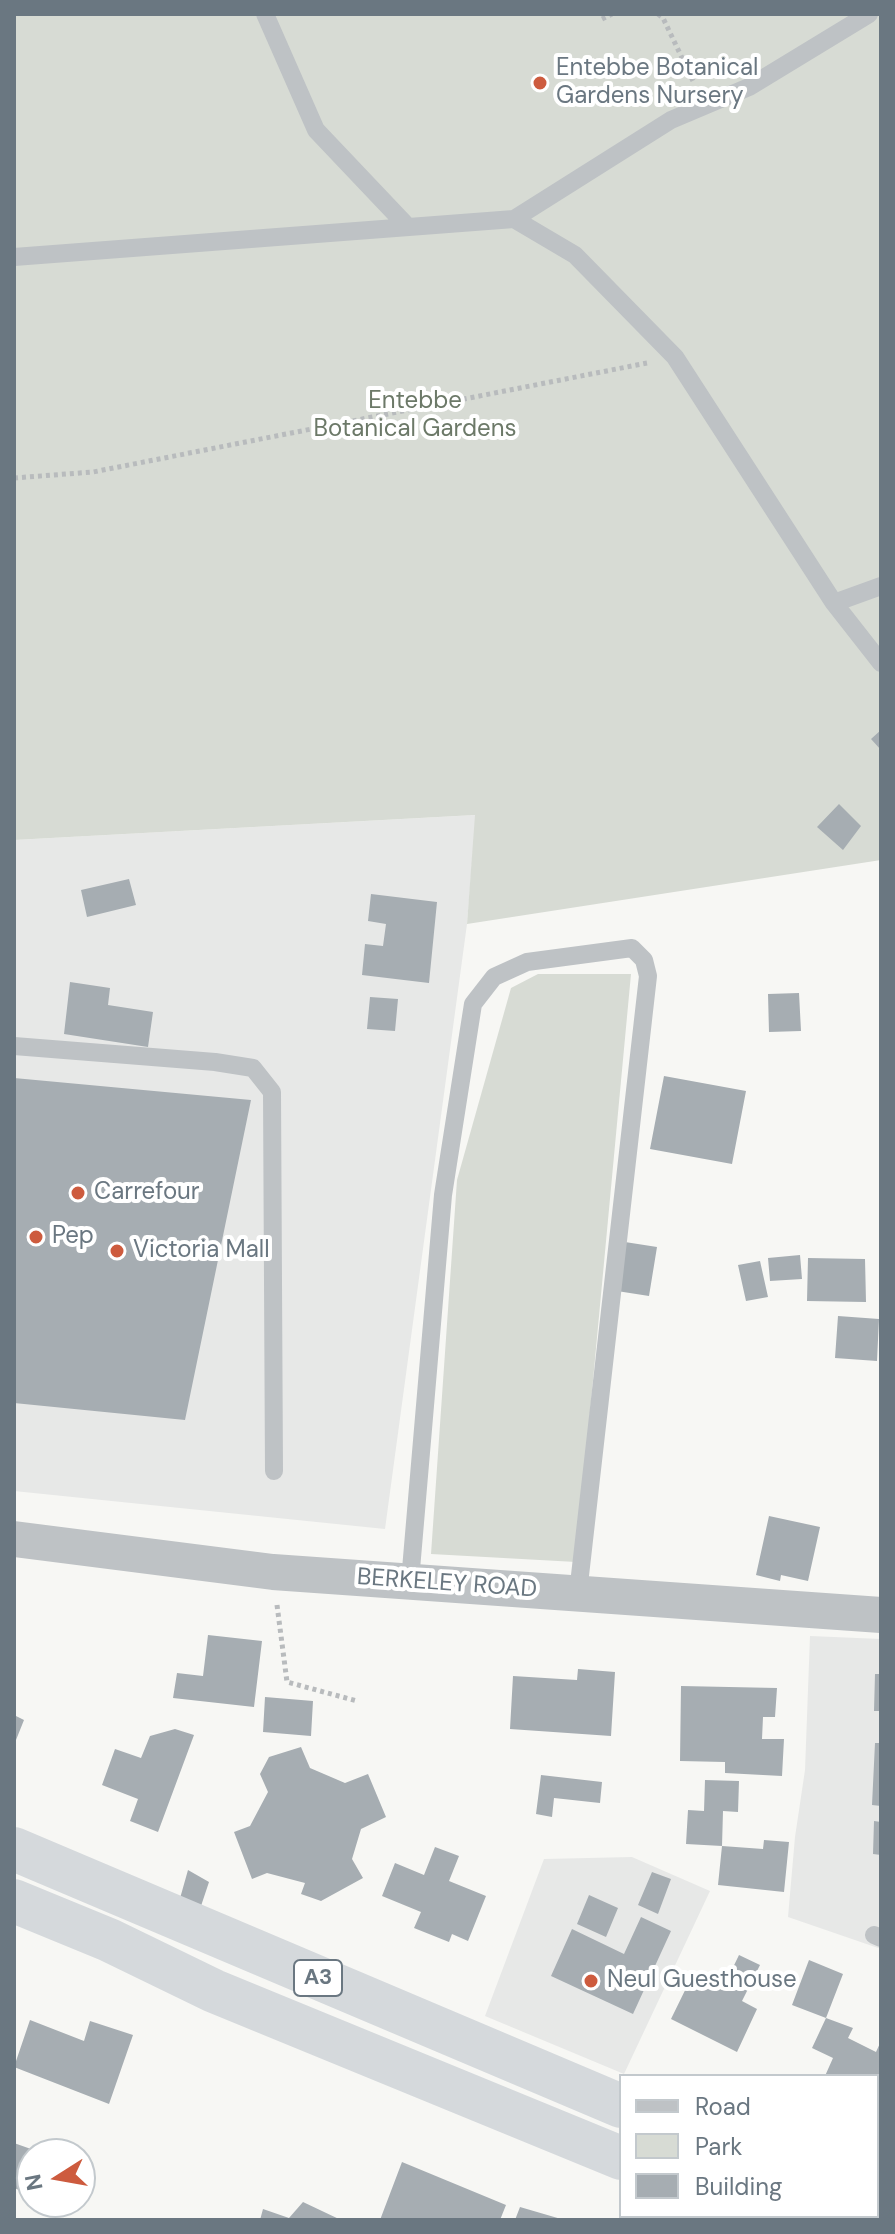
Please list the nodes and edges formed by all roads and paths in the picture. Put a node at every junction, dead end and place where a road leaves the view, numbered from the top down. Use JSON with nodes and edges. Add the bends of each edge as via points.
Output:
{"nodes":[{"id":1,"x":265,"y":14,"type":"edge"},
{"id":2,"x":612,"y":14,"type":"edge"},
{"id":3,"x":658,"y":14,"type":"edge"},
{"id":4,"x":869,"y":14,"type":"edge"},
{"id":5,"x":602,"y":19,"type":"dead end"},
{"id":6,"x":704,"y":106,"type":"junction"},
{"id":7,"x":514,"y":219,"type":"junction"},
{"id":8,"x":408,"y":227,"type":"junction"},
{"id":9,"x":14,"y":257,"type":"edge"},
{"id":10,"x":675,"y":357,"type":"junction"},
{"id":11,"x":14,"y":478,"type":"edge"},
{"id":12,"x":881,"y":586,"type":"edge"},
{"id":13,"x":834,"y":603,"type":"junction"},
{"id":14,"x":881,"y":663,"type":"edge"},
{"id":15,"x":14,"y":1046,"type":"edge"},
{"id":16,"x":274,"y":1471,"type":"dead end"},
{"id":17,"x":14,"y":1539,"type":"edge"},
{"id":18,"x":273,"y":1572,"type":"junction"},
{"id":19,"x":410,"y":1581,"type":"junction"},
{"id":20,"x":578,"y":1593,"type":"junction"},
{"id":21,"x":881,"y":1615,"type":"edge"},
{"id":22,"x":357,"y":1701,"type":"dead end"},
{"id":23,"x":14,"y":1849,"type":"edge"},
{"id":24,"x":14,"y":1901,"type":"edge"},
{"id":25,"x":619,"y":2105,"type":"edge"},
{"id":26,"x":619,"y":2157,"type":"edge"}],
"edges":[{"from":1,"to":8,"type":"lane","via":[[316,130]]},
{"from":2,"to":5,"type":"path"},
{"from":3,"to":6,"type":"path"},
{"from":4,"to":6,"type":"lane","via":[[749,87]]},
{"from":6,"to":7,"type":"lane","via":[[671,120]]},
{"from":7,"to":8,"type":"lane"},
{"from":7,"to":10,"type":"lane","via":[[575,255]]},
{"from":8,"to":9,"type":"lane"},
{"from":10,"to":11,"type":"path","via":[[93,472]]},
{"from":10,"to":13,"type":"lane"},
{"from":12,"to":13,"type":"lane"},
{"from":13,"to":14,"type":"lane"},
{"from":15,"to":16,"type":"lane","via":[[253,1068],[272,1092]]},
{"from":17,"to":18,"type":"street","name":"BERKELEY ROAD"},
{"from":18,"to":19,"type":"street","name":"BERKELEY ROAD"},
{"from":18,"to":22,"type":"path","via":[[287,1682]]},
{"from":19,"to":20,"type":"street","name":"BERKELEY ROAD"},
{"from":19,"to":20,"type":"lane","via":[[443,1195],[473,1004],[494,977],[527,962],[632,948],[644,960],[648,976]]},
{"from":20,"to":21,"type":"street","name":"BERKELEY ROAD"},
{"from":23,"to":25,"type":"highway","number":"A3"},
{"from":24,"to":26,"type":"highway","number":"A3","via":[[214,1991]]}]}
